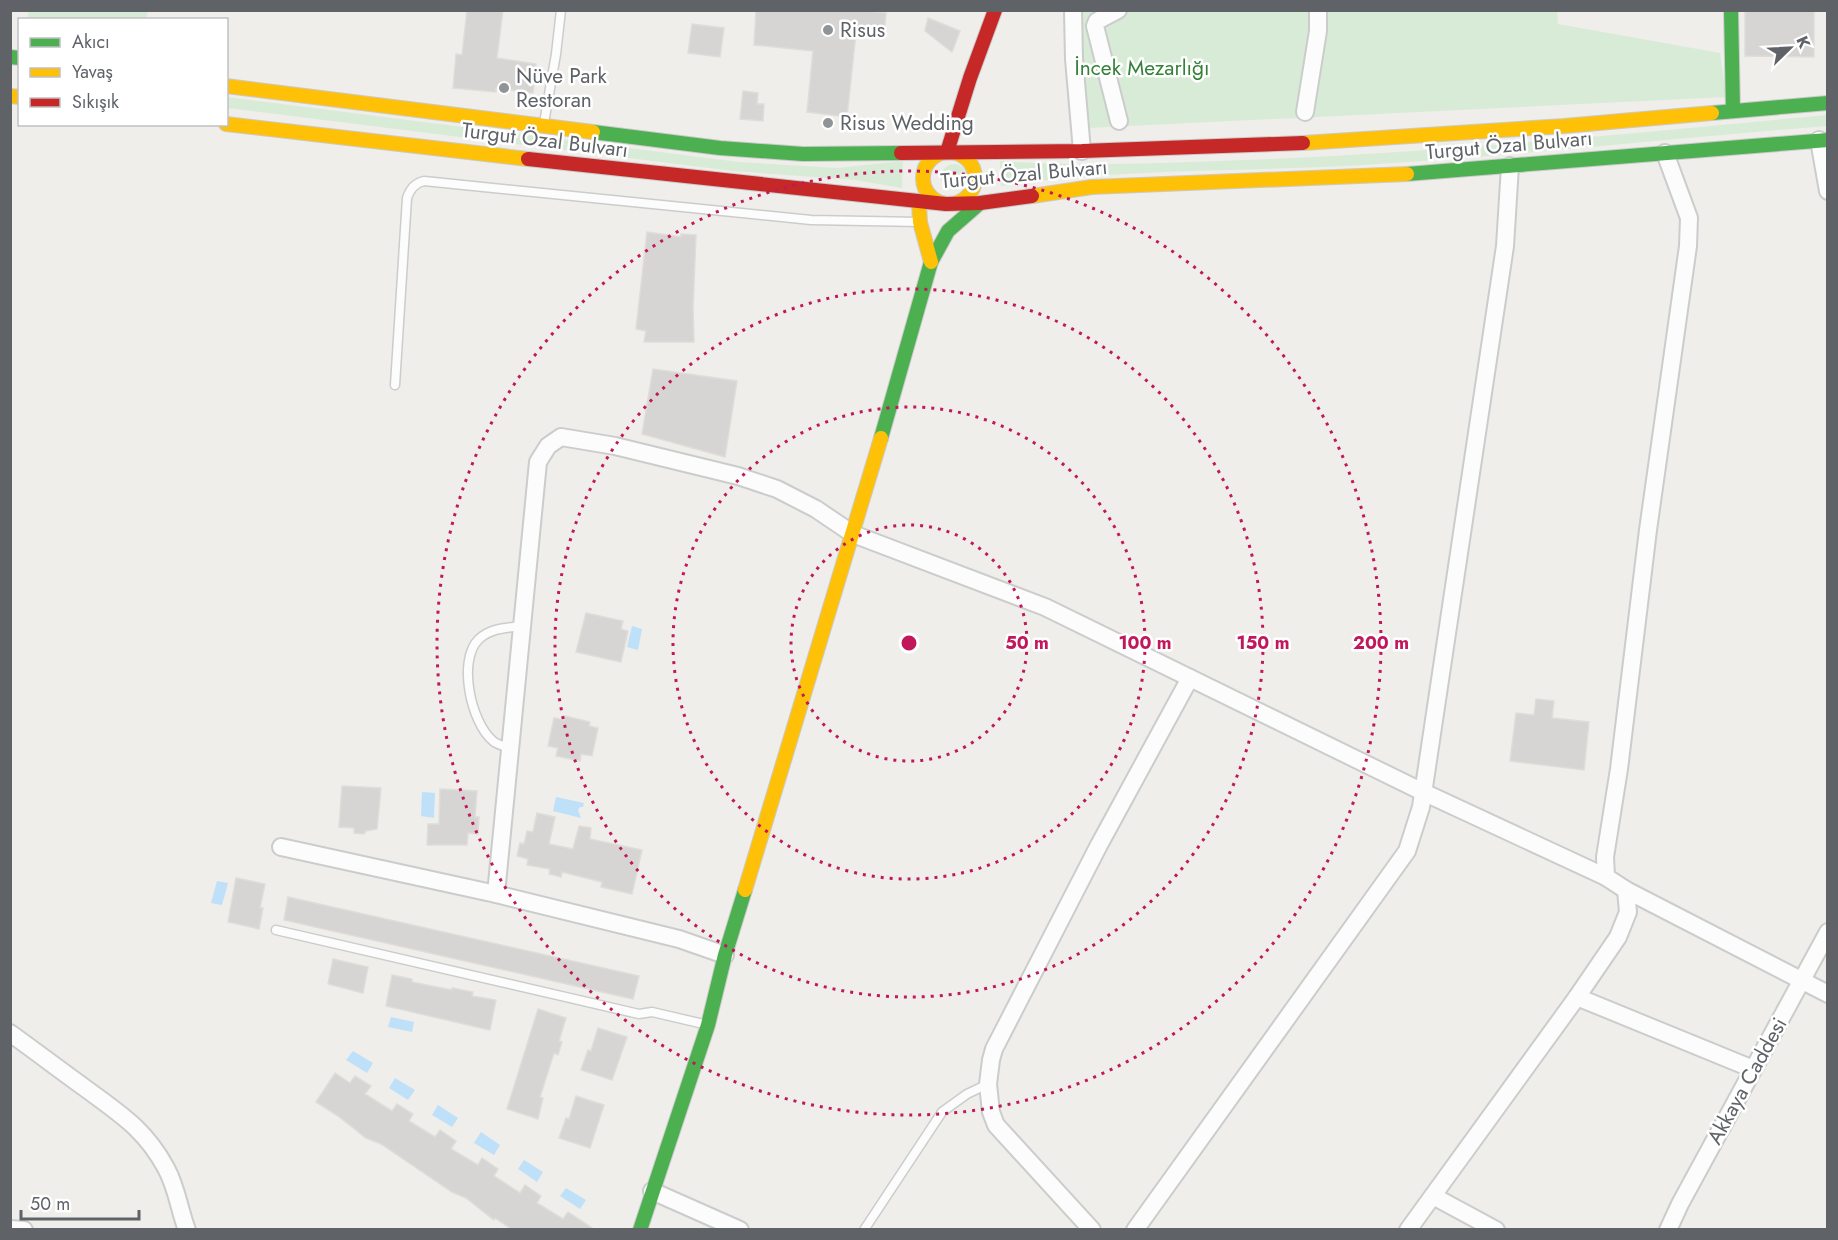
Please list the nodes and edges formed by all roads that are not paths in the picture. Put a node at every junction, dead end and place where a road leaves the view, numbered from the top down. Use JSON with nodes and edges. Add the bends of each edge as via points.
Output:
{"nodes":[{"id":1,"x":561,"y":10,"type":"edge"},
{"id":2,"x":995,"y":10,"type":"edge"},
{"id":3,"x":1073,"y":10,"type":"edge"},
{"id":4,"x":1118,"y":10,"type":"edge"},
{"id":5,"x":1318,"y":10,"type":"edge"},
{"id":6,"x":1731,"y":10,"type":"edge"},
{"id":7,"x":228,"y":86,"type":"edge"},
{"id":8,"x":1827,"y":103,"type":"edge"},
{"id":9,"x":1733,"y":111,"type":"junction"},
{"id":10,"x":1305,"y":112,"type":"dead end"},
{"id":11,"x":1119,"y":121,"type":"dead end"},
{"id":12,"x":228,"y":124,"type":"edge"},
{"id":13,"x":543,"y":126,"type":"junction"},
{"id":14,"x":1823,"y":140,"type":"edge"},
{"id":15,"x":946,"y":152,"type":"junction"},
{"id":16,"x":1082,"y":152,"type":"junction"},
{"id":17,"x":1665,"y":153,"type":"junction"},
{"id":18,"x":1510,"y":166,"type":"junction"},
{"id":19,"x":1827,"y":190,"type":"edge"},
{"id":20,"x":919,"y":203,"type":"junction"},
{"id":21,"x":980,"y":203,"type":"junction"},
{"id":22,"x":946,"y":204,"type":"junction"},
{"id":23,"x":920,"y":222,"type":"junction"},
{"id":24,"x":931,"y":262,"type":"junction"},
{"id":25,"x":395,"y":385,"type":"dead end"},
{"id":26,"x":853,"y":534,"type":"junction"},
{"id":27,"x":522,"y":626,"type":"junction"},
{"id":28,"x":1190,"y":678,"type":"junction"},
{"id":29,"x":510,"y":748,"type":"junction"},
{"id":30,"x":1423,"y":792,"type":"junction"},
{"id":31,"x":281,"y":847,"type":"dead end"},
{"id":32,"x":1606,"y":878,"type":"junction"},
{"id":33,"x":1626,"y":890,"type":"junction"},
{"id":34,"x":496,"y":894,"type":"junction"},
{"id":35,"x":276,"y":930,"type":"dead end"},
{"id":36,"x":1827,"y":932,"type":"edge"},
{"id":37,"x":725,"y":955,"type":"junction"},
{"id":38,"x":1802,"y":981,"type":"junction"},
{"id":39,"x":1827,"y":994,"type":"edge"},
{"id":40,"x":1577,"y":997,"type":"junction"},
{"id":41,"x":708,"y":1025,"type":"junction"},
{"id":42,"x":10,"y":1033,"type":"edge"},
{"id":43,"x":1753,"y":1070,"type":"junction"},
{"id":44,"x":988,"y":1084,"type":"junction"},
{"id":45,"x":652,"y":1191,"type":"junction"},
{"id":46,"x":1433,"y":1196,"type":"junction"},
{"id":47,"x":10,"y":1229,"type":"edge"},
{"id":48,"x":24,"y":1230,"type":"edge"},
{"id":49,"x":188,"y":1230,"type":"edge"},
{"id":50,"x":640,"y":1230,"type":"edge"},
{"id":51,"x":740,"y":1230,"type":"edge"},
{"id":52,"x":864,"y":1230,"type":"edge"},
{"id":53,"x":1092,"y":1230,"type":"edge"},
{"id":54,"x":1135,"y":1230,"type":"edge"},
{"id":55,"x":1408,"y":1230,"type":"edge"},
{"id":56,"x":1496,"y":1230,"type":"edge"},
{"id":57,"x":1668,"y":1230,"type":"edge"}],
"edges":[{"from":1,"to":13,"type":"lane"},
{"from":2,"to":15,"type":"main road"},
{"from":3,"to":16,"type":"street"},
{"from":4,"to":11,"type":"street","via":[[1095,26]]},
{"from":5,"to":10,"type":"street"},
{"from":6,"to":9,"type":"main road"},
{"from":7,"to":13,"type":"main road","name":"Turgut Özal Bulvarı"},
{"from":8,"to":9,"type":"main road","name":"Turgut Özal Bulvarı"},
{"from":9,"to":16,"type":"main road","name":"Turgut Özal Bulvarı","via":[[1335,142]]},
{"from":12,"to":20,"type":"main road","name":"Turgut Özal Bulvarı"},
{"from":13,"to":15,"type":"main road","name":"Turgut Özal Bulvarı","via":[[767,152]]},
{"from":14,"to":17,"type":"main road","name":"Turgut Özal Bulvarı"},
{"from":14,"to":19,"type":"street"},
{"from":15,"to":16,"type":"main road","name":"Turgut Özal Bulvarı"},
{"from":15,"to":22,"type":"main road","via":[[926,165],[923,182],[930,197]]},
{"from":15,"to":22,"type":"main road","via":[[969,162],[975,177],[970,194],[955,204]]},
{"from":17,"to":18,"type":"main road","name":"Turgut Özal Bulvarı"},
{"from":17,"to":32,"type":"street","via":[[1689,218],[1688,246],[1605,857]]},
{"from":18,"to":21,"type":"main road","name":"Turgut Özal Bulvarı","via":[[1316,179],[1092,187]]},
{"from":18,"to":30,"type":"street","via":[[1505,246]]},
{"from":20,"to":22,"type":"main road","name":"Turgut Özal Bulvarı"},
{"from":20,"to":23,"type":"main road"},
{"from":21,"to":22,"type":"main road","name":"Turgut Özal Bulvarı"},
{"from":21,"to":24,"type":"main road","via":[[948,231]]},
{"from":23,"to":24,"type":"main road"},
{"from":23,"to":25,"type":"lane","via":[[811,220],[419,182],[407,198]]},
{"from":24,"to":26,"type":"main road"},
{"from":26,"to":27,"type":"street","via":[[816,509],[758,482],[615,446],[561,437],[548,446],[538,462]]},
{"from":26,"to":28,"type":"street","via":[[1045,607]]},
{"from":26,"to":37,"type":"main road"},
{"from":27,"to":29,"type":"street"},
{"from":27,"to":29,"type":"lane","via":[[495,629],[470,650],[468,688],[477,717],[494,742]]},
{"from":28,"to":30,"type":"street"},
{"from":28,"to":44,"type":"street","via":[[1004,1029],[991,1060]]},
{"from":29,"to":34,"type":"street"},
{"from":30,"to":32,"type":"street"},
{"from":30,"to":54,"type":"street","via":[[1407,851]]},
{"from":31,"to":34,"type":"street"},
{"from":32,"to":33,"type":"street"},
{"from":33,"to":38,"type":"street"},
{"from":33,"to":40,"type":"street","via":[[1628,912],[1618,938]]},
{"from":34,"to":37,"type":"street","via":[[679,939]]},
{"from":35,"to":41,"type":"lane","via":[[639,1014],[652,1012]]},
{"from":36,"to":38,"type":"street","name":"Akkaya Caddesi"},
{"from":37,"to":41,"type":"main road"},
{"from":38,"to":39,"type":"street"},
{"from":38,"to":43,"type":"street","name":"Akkaya Caddesi"},
{"from":40,"to":43,"type":"street"},
{"from":40,"to":46,"type":"street"},
{"from":41,"to":45,"type":"main road"},
{"from":42,"to":49,"type":"street","via":[[116,1109],[146,1138],[171,1179]]},
{"from":43,"to":57,"type":"street","name":"Akkaya Caddesi"},
{"from":44,"to":52,"type":"lane","via":[[942,1113]]},
{"from":44,"to":53,"type":"street","via":[[996,1125]]},
{"from":45,"to":50,"type":"main road"},
{"from":45,"to":51,"type":"street"},
{"from":46,"to":55,"type":"street"},
{"from":46,"to":56,"type":"street"},
{"from":47,"to":48,"type":"street"}]}
